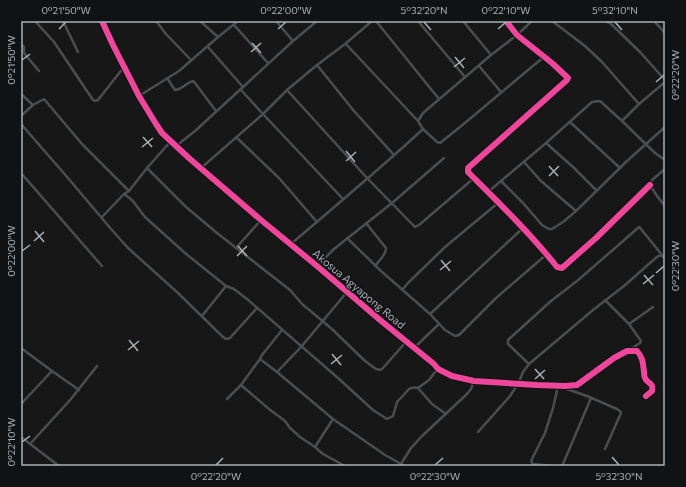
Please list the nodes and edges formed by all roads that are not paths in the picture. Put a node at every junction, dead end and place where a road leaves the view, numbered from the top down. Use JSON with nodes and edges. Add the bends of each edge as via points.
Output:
{"nodes":[{"id":1,"x":35,"y":21,"type":"edge"},
{"id":2,"x":63,"y":21,"type":"edge"},
{"id":3,"x":102,"y":21,"type":"edge"},
{"id":4,"x":156,"y":21,"type":"edge"},
{"id":5,"x":200,"y":21,"type":"edge"},
{"id":6,"x":238,"y":21,"type":"edge"},
{"id":7,"x":276,"y":21,"type":"edge"},
{"id":8,"x":317,"y":21,"type":"edge"},
{"id":9,"x":372,"y":21,"type":"edge"},
{"id":10,"x":376,"y":21,"type":"edge"},
{"id":11,"x":418,"y":21,"type":"edge"},
{"id":12,"x":463,"y":21,"type":"edge"},
{"id":13,"x":506,"y":21,"type":"edge"},
{"id":14,"x":532,"y":21,"type":"edge"},
{"id":15,"x":552,"y":21,"type":"edge"},
{"id":16,"x":605,"y":21,"type":"edge"},
{"id":17,"x":654,"y":21,"type":"edge"},
{"id":18,"x":234,"y":25,"type":"junction"},
{"id":19,"x":665,"y":33,"type":"edge"},
{"id":20,"x":517,"y":35,"type":"junction"},
{"id":21,"x":218,"y":37,"type":"junction"},
{"id":22,"x":293,"y":41,"type":"junction"},
{"id":23,"x":21,"y":44,"type":"edge"},
{"id":24,"x":346,"y":44,"type":"junction"},
{"id":25,"x":208,"y":46,"type":"junction"},
{"id":26,"x":78,"y":52,"type":"dead end"},
{"id":27,"x":491,"y":55,"type":"junction"},
{"id":28,"x":544,"y":57,"type":"junction"},
{"id":29,"x":191,"y":60,"type":"junction"},
{"id":30,"x":268,"y":63,"type":"junction"},
{"id":31,"x":317,"y":65,"type":"junction"},
{"id":32,"x":479,"y":66,"type":"junction"},
{"id":33,"x":124,"y":68,"type":"junction"},
{"id":34,"x":39,"y":71,"type":"dead end"},
{"id":35,"x":465,"y":77,"type":"junction"},
{"id":36,"x":167,"y":78,"type":"junction"},
{"id":37,"x":665,"y":81,"type":"edge"},
{"id":38,"x":243,"y":87,"type":"junction"},
{"id":39,"x":240,"y":90,"type":"junction"},
{"id":40,"x":287,"y":90,"type":"junction"},
{"id":41,"x":501,"y":92,"type":"junction"},
{"id":42,"x":21,"y":94,"type":"edge"},
{"id":43,"x":139,"y":96,"type":"junction"},
{"id":44,"x":439,"y":99,"type":"junction"},
{"id":45,"x":639,"y":104,"type":"junction"},
{"id":46,"x":33,"y":106,"type":"junction"},
{"id":47,"x":216,"y":111,"type":"junction"},
{"id":48,"x":263,"y":114,"type":"junction"},
{"id":49,"x":21,"y":116,"type":"edge"},
{"id":50,"x":418,"y":121,"type":"junction"},
{"id":51,"x":622,"y":121,"type":"junction"},
{"id":52,"x":570,"y":122,"type":"junction"},
{"id":53,"x":21,"y":124,"type":"edge"},
{"id":54,"x":665,"y":127,"type":"edge"},
{"id":55,"x":423,"y":129,"type":"junction"},
{"id":56,"x":236,"y":138,"type":"junction"},
{"id":57,"x":171,"y":141,"type":"junction"},
{"id":58,"x":546,"y":143,"type":"junction"},
{"id":59,"x":646,"y":143,"type":"junction"},
{"id":60,"x":176,"y":146,"type":"junction"},
{"id":61,"x":394,"y":155,"type":"junction"},
{"id":62,"x":444,"y":158,"type":"dead end"},
{"id":63,"x":665,"y":160,"type":"edge"},
{"id":64,"x":524,"y":162,"type":"junction"},
{"id":65,"x":147,"y":168,"type":"junction"},
{"id":66,"x":201,"y":168,"type":"junction"},
{"id":67,"x":620,"y":168,"type":"junction"},
{"id":68,"x":665,"y":169,"type":"edge"},
{"id":69,"x":21,"y":173,"type":"edge"},
{"id":70,"x":367,"y":178,"type":"junction"},
{"id":71,"x":474,"y":178,"type":"junction"},
{"id":72,"x":501,"y":181,"type":"junction"},
{"id":73,"x":650,"y":185,"type":"junction"},
{"id":74,"x":596,"y":190,"type":"junction"},
{"id":75,"x":129,"y":191,"type":"junction"},
{"id":76,"x":488,"y":192,"type":"junction"},
{"id":77,"x":124,"y":194,"type":"junction"},
{"id":78,"x":343,"y":199,"type":"junction"},
{"id":79,"x":392,"y":203,"type":"junction"},
{"id":80,"x":498,"y":203,"type":"junction"},
{"id":81,"x":665,"y":206,"type":"edge"},
{"id":82,"x":576,"y":211,"type":"junction"},
{"id":83,"x":102,"y":217,"type":"junction"},
{"id":84,"x":261,"y":220,"type":"junction"},
{"id":85,"x":317,"y":222,"type":"junction"},
{"id":86,"x":366,"y":223,"type":"junction"},
{"id":87,"x":523,"y":228,"type":"junction"},
{"id":88,"x":347,"y":238,"type":"junction"},
{"id":89,"x":291,"y":244,"type":"junction"},
{"id":90,"x":236,"y":248,"type":"junction"},
{"id":91,"x":547,"y":254,"type":"junction"},
{"id":92,"x":664,"y":257,"type":"edge"},
{"id":93,"x":102,"y":266,"type":"dead end"},
{"id":94,"x":317,"y":266,"type":"junction"},
{"id":95,"x":374,"y":266,"type":"junction"},
{"id":96,"x":226,"y":286,"type":"junction"},
{"id":97,"x":402,"y":290,"type":"junction"},
{"id":98,"x":347,"y":292,"type":"junction"},
{"id":99,"x":605,"y":300,"type":"junction"},
{"id":100,"x":652,"y":307,"type":"dead end"},
{"id":101,"x":257,"y":308,"type":"junction"},
{"id":102,"x":430,"y":314,"type":"junction"},
{"id":103,"x":202,"y":316,"type":"junction"},
{"id":104,"x":323,"y":322,"type":"junction"},
{"id":105,"x":439,"y":324,"type":"junction"},
{"id":106,"x":629,"y":324,"type":"junction"},
{"id":107,"x":282,"y":330,"type":"junction"},
{"id":108,"x":406,"y":342,"type":"junction"},
{"id":109,"x":301,"y":347,"type":"junction"},
{"id":110,"x":21,"y":348,"type":"edge"},
{"id":111,"x":414,"y":348,"type":"junction"},
{"id":112,"x":627,"y":351,"type":"junction"},
{"id":113,"x":260,"y":359,"type":"junction"},
{"id":114,"x":529,"y":364,"type":"junction"},
{"id":115,"x":97,"y":366,"type":"dead end"},
{"id":116,"x":438,"y":369,"type":"junction"},
{"id":117,"x":52,"y":371,"type":"junction"},
{"id":118,"x":277,"y":372,"type":"junction"},
{"id":119,"x":474,"y":380,"type":"junction"},
{"id":120,"x":518,"y":384,"type":"junction"},
{"id":121,"x":241,"y":385,"type":"junction"},
{"id":122,"x":556,"y":386,"type":"junction"},
{"id":123,"x":565,"y":386,"type":"junction"},
{"id":124,"x":418,"y":388,"type":"junction"},
{"id":125,"x":79,"y":390,"type":"junction"},
{"id":126,"x":646,"y":396,"type":"dead end"},
{"id":127,"x":591,"y":398,"type":"junction"},
{"id":128,"x":227,"y":399,"type":"dead end"},
{"id":129,"x":21,"y":404,"type":"edge"},
{"id":130,"x":446,"y":414,"type":"junction"},
{"id":131,"x":333,"y":420,"type":"junction"},
{"id":132,"x":478,"y":432,"type":"dead end"},
{"id":133,"x":21,"y":437,"type":"edge"},
{"id":134,"x":30,"y":444,"type":"junction"},
{"id":135,"x":314,"y":446,"type":"junction"},
{"id":136,"x":605,"y":449,"type":"dead end"},
{"id":137,"x":402,"y":465,"type":"edge"},
{"id":138,"x":59,"y":466,"type":"edge"},
{"id":139,"x":345,"y":466,"type":"edge"},
{"id":140,"x":552,"y":466,"type":"edge"},
{"id":141,"x":561,"y":466,"type":"edge"}],
"edges":[{"from":1,"to":33,"type":"street","via":[[54,42],[94,100],[98,100]]},
{"from":2,"to":26,"type":"street"},
{"from":3,"to":33,"type":"street","name":"Akosua Agyapong Road"},
{"from":4,"to":29,"type":"street"},
{"from":5,"to":21,"type":"street"},
{"from":6,"to":18,"type":"street"},
{"from":7,"to":22,"type":"street"},
{"from":8,"to":22,"type":"street"},
{"from":9,"to":24,"type":"street"},
{"from":10,"to":44,"type":"street"},
{"from":11,"to":35,"type":"street"},
{"from":12,"to":27,"type":"street"},
{"from":13,"to":20,"type":"street"},
{"from":14,"to":20,"type":"street"},
{"from":15,"to":45,"type":"street","via":[[602,62]]},
{"from":16,"to":37,"type":"street","via":[[640,52]]},
{"from":17,"to":19,"type":"street"},
{"from":18,"to":21,"type":"street"},
{"from":18,"to":30,"type":"street"},
{"from":20,"to":27,"type":"street"},
{"from":20,"to":28,"type":"street"},
{"from":21,"to":25,"type":"street"},
{"from":22,"to":30,"type":"street"},
{"from":23,"to":34,"type":"street","via":[[24,53]]},
{"from":24,"to":31,"type":"street"},
{"from":24,"to":50,"type":"street"},
{"from":25,"to":29,"type":"street"},
{"from":25,"to":38,"type":"street"},
{"from":27,"to":32,"type":"street"},
{"from":28,"to":41,"type":"street"},
{"from":28,"to":71,"type":"street","via":[[566,75],[567,80],[468,168],[468,172]]},
{"from":29,"to":36,"type":"street"},
{"from":30,"to":38,"type":"street"},
{"from":31,"to":40,"type":"street"},
{"from":31,"to":61,"type":"street"},
{"from":32,"to":35,"type":"street"},
{"from":32,"to":41,"type":"street"},
{"from":33,"to":43,"type":"street","name":"Akosua Agyapong Road"},
{"from":35,"to":44,"type":"street"},
{"from":36,"to":43,"type":"street"},
{"from":36,"to":47,"type":"street","via":[[175,90],[193,81]]},
{"from":37,"to":45,"type":"street"},
{"from":38,"to":39,"type":"street"},
{"from":39,"to":47,"type":"street"},
{"from":39,"to":48,"type":"street"},
{"from":40,"to":48,"type":"street"},
{"from":40,"to":70,"type":"street"},
{"from":41,"to":55,"type":"street","via":[[440,142]]},
{"from":42,"to":46,"type":"street"},
{"from":43,"to":57,"type":"street","name":"Akosua Agyapong Road","via":[[162,133]]},
{"from":44,"to":50,"type":"street"},
{"from":45,"to":51,"type":"street"},
{"from":46,"to":49,"type":"street"},
{"from":46,"to":75,"type":"street","via":[[44,99],[82,144]]},
{"from":47,"to":60,"type":"street"},
{"from":48,"to":56,"type":"street"},
{"from":48,"to":78,"type":"street"},
{"from":50,"to":55,"type":"street"},
{"from":51,"to":52,"type":"street","via":[[600,101],[592,102]]},
{"from":51,"to":59,"type":"street"},
{"from":52,"to":58,"type":"street"},
{"from":52,"to":67,"type":"street"},
{"from":53,"to":83,"type":"street"},
{"from":54,"to":59,"type":"street"},
{"from":55,"to":61,"type":"street"},
{"from":56,"to":66,"type":"street"},
{"from":56,"to":85,"type":"street","via":[[279,178]]},
{"from":57,"to":60,"type":"street","name":"Akosua Agyapong Road"},
{"from":57,"to":65,"type":"street"},
{"from":58,"to":64,"type":"street"},
{"from":58,"to":74,"type":"street"},
{"from":59,"to":63,"type":"street"},
{"from":59,"to":67,"type":"street"},
{"from":60,"to":66,"type":"street","name":"Akosua Agyapong Road"},
{"from":61,"to":70,"type":"street"},
{"from":62,"to":79,"type":"street"},
{"from":64,"to":72,"type":"street"},
{"from":64,"to":82,"type":"street","via":[[541,181]]},
{"from":65,"to":75,"type":"street"},
{"from":65,"to":90,"type":"street","via":[[201,220]]},
{"from":66,"to":84,"type":"street","name":"Akosua Agyapong Road"},
{"from":67,"to":74,"type":"street"},
{"from":68,"to":73,"type":"street"},
{"from":69,"to":93,"type":"street"},
{"from":70,"to":78,"type":"street"},
{"from":70,"to":79,"type":"street"},
{"from":71,"to":76,"type":"street"},
{"from":71,"to":79,"type":"street","via":[[416,227]]},
{"from":72,"to":76,"type":"street"},
{"from":72,"to":82,"type":"street","via":[[542,225],[549,229],[556,228]]},
{"from":73,"to":81,"type":"street"},
{"from":73,"to":91,"type":"street","via":[[562,268],[557,267]]},
{"from":74,"to":82,"type":"street"},
{"from":75,"to":77,"type":"street"},
{"from":76,"to":80,"type":"street"},
{"from":77,"to":83,"type":"street"},
{"from":77,"to":96,"type":"street","via":[[156,227]]},
{"from":78,"to":85,"type":"street"},
{"from":79,"to":86,"type":"street"},
{"from":80,"to":87,"type":"street"},
{"from":80,"to":97,"type":"street","via":[[445,247]]},
{"from":83,"to":103,"type":"street","via":[[128,248]]},
{"from":84,"to":89,"type":"street","name":"Akosua Agyapong Road"},
{"from":84,"to":90,"type":"street"},
{"from":85,"to":89,"type":"street"},
{"from":86,"to":88,"type":"street"},
{"from":86,"to":95,"type":"street","via":[[386,248]]},
{"from":87,"to":91,"type":"street"},
{"from":87,"to":102,"type":"street"},
{"from":88,"to":94,"type":"street"},
{"from":88,"to":95,"type":"street"},
{"from":89,"to":94,"type":"street","name":"Akosua Agyapong Road"},
{"from":90,"to":104,"type":"street","via":[[290,290]]},
{"from":91,"to":105,"type":"street","via":[[496,298],[459,335],[451,334]]},
{"from":92,"to":99,"type":"street","via":[[658,256]]},
{"from":92,"to":114,"type":"street","via":[[638,228],[508,340],[508,344]]},
{"from":94,"to":98,"type":"street","name":"Akosua Agyapong Road"},
{"from":95,"to":97,"type":"street"},
{"from":96,"to":101,"type":"street","via":[[234,289]]},
{"from":96,"to":103,"type":"street"},
{"from":97,"to":102,"type":"street"},
{"from":98,"to":104,"type":"street"},
{"from":98,"to":108,"type":"street","name":"Akosua Agyapong Road"},
{"from":99,"to":106,"type":"street"},
{"from":99,"to":114,"type":"street"},
{"from":100,"to":106,"type":"street"},
{"from":101,"to":103,"type":"street","via":[[228,340]]},
{"from":101,"to":107,"type":"street"},
{"from":102,"to":105,"type":"street"},
{"from":104,"to":108,"type":"street","via":[[365,361],[380,370]]},
{"from":104,"to":109,"type":"street"},
{"from":105,"to":111,"type":"street"},
{"from":106,"to":112,"type":"street","name":"Akosua Agyapong Road","via":[[640,343]]},
{"from":107,"to":109,"type":"street"},
{"from":107,"to":113,"type":"street"},
{"from":108,"to":111,"type":"street","name":"Akosua Agyapong Road"},
{"from":109,"to":118,"type":"street"},
{"from":109,"to":124,"type":"street","via":[[373,410],[387,419],[393,416],[397,402],[406,392],[412,387]]},
{"from":110,"to":117,"type":"street"},
{"from":111,"to":116,"type":"street","name":"Akosua Agyapong Road"},
{"from":112,"to":123,"type":"street","name":"Akosua Agyapong Road","via":[[577,385]]},
{"from":112,"to":126,"type":"street","via":[[637,351],[640,354],[644,378],[653,388]]},
{"from":113,"to":118,"type":"street"},
{"from":113,"to":121,"type":"street"},
{"from":114,"to":120,"type":"street"},
{"from":115,"to":125,"type":"street"},
{"from":116,"to":119,"type":"street","name":"Akosua Agyapong Road","via":[[452,376]]},
{"from":116,"to":124,"type":"street"},
{"from":117,"to":125,"type":"street"},
{"from":117,"to":129,"type":"street"},
{"from":118,"to":131,"type":"street"},
{"from":119,"to":120,"type":"street","name":"Akosua Agyapong Road"},
{"from":119,"to":130,"type":"street","via":[[467,394]]},
{"from":120,"to":122,"type":"street","name":"Akosua Agyapong Road"},
{"from":120,"to":132,"type":"street"},
{"from":121,"to":128,"type":"street"},
{"from":121,"to":135,"type":"street","via":[[300,437]]},
{"from":122,"to":123,"type":"street","name":"Akosua Agyapong Road"},
{"from":122,"to":140,"type":"street","via":[[557,391],[545,433],[531,461],[534,464]]},
{"from":123,"to":127,"type":"street"},
{"from":124,"to":130,"type":"street","via":[[432,404]]},
{"from":125,"to":134,"type":"street"},
{"from":127,"to":136,"type":"street","via":[[621,413]]},
{"from":127,"to":141,"type":"street"},
{"from":130,"to":137,"type":"street","via":[[422,436]]},
{"from":131,"to":135,"type":"street"},
{"from":131,"to":137,"type":"street"},
{"from":133,"to":134,"type":"street"},
{"from":134,"to":138,"type":"street"},
{"from":135,"to":139,"type":"street"}]}
